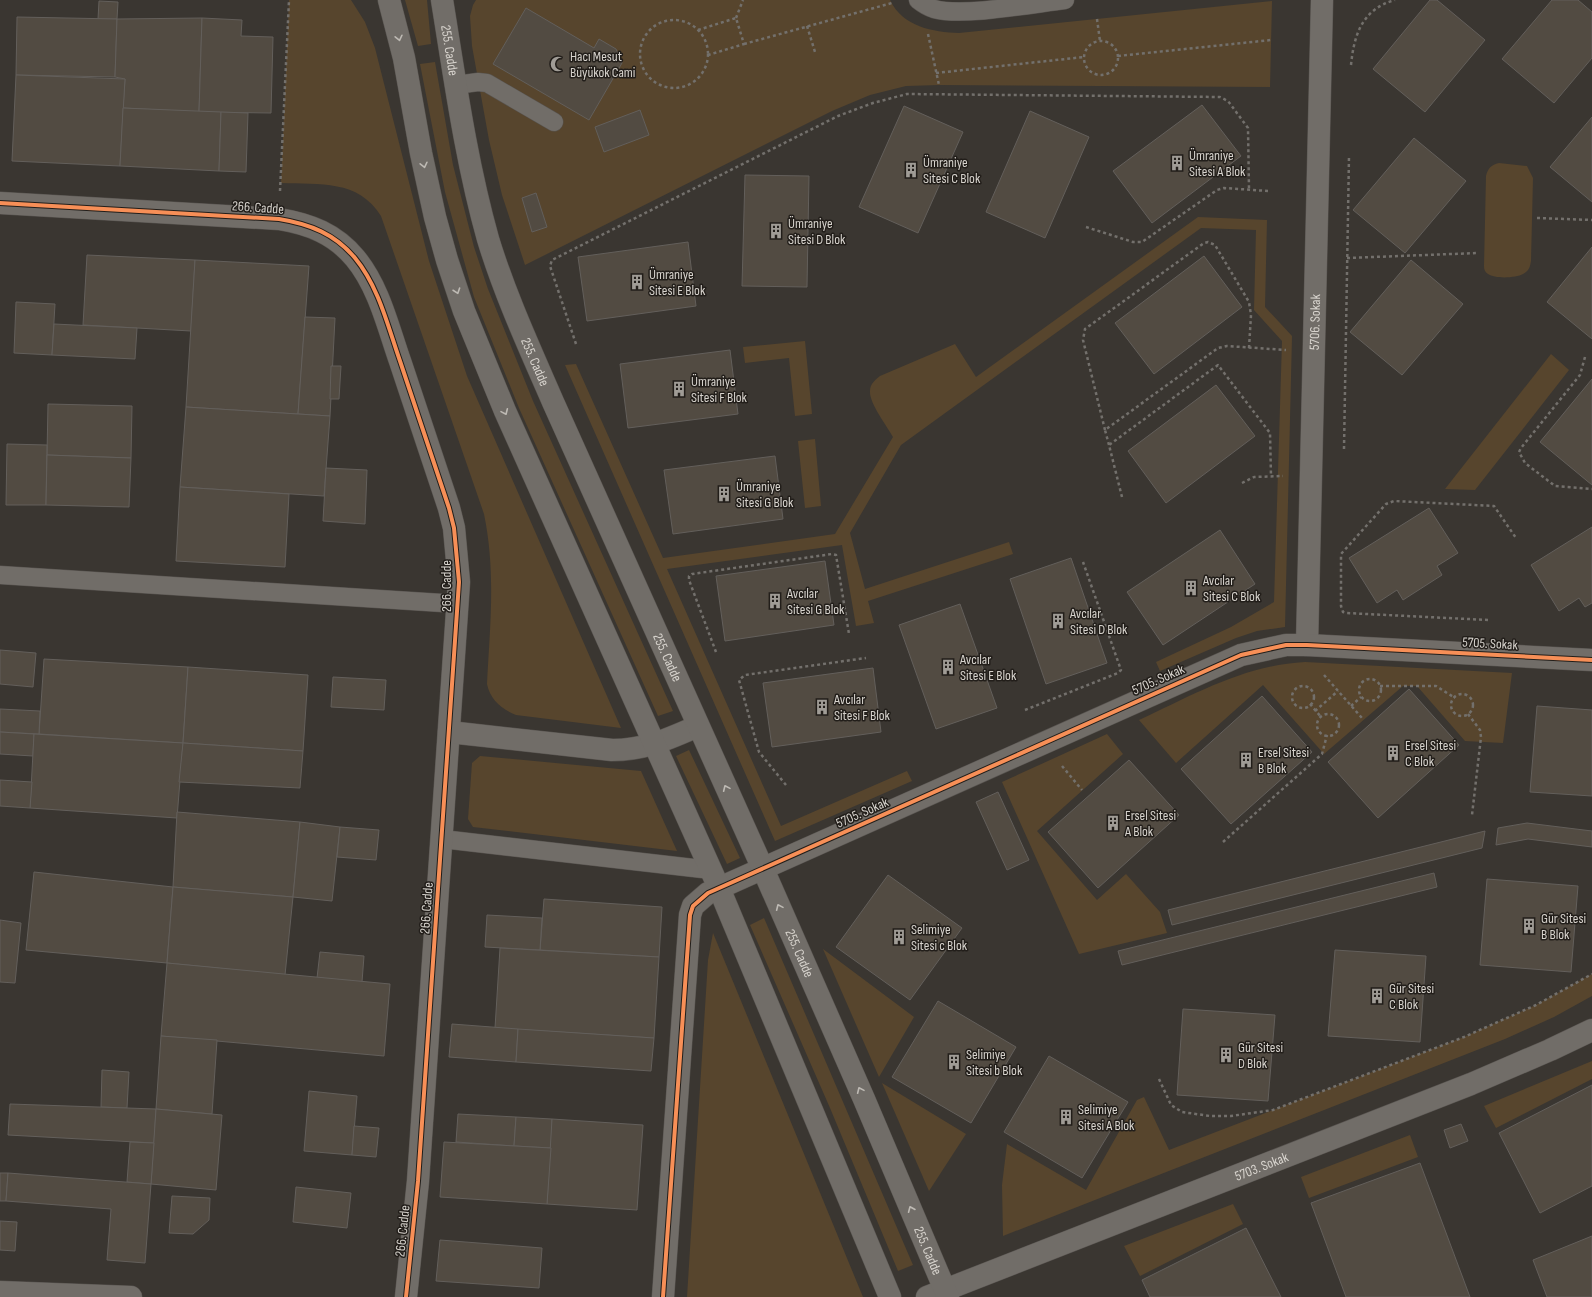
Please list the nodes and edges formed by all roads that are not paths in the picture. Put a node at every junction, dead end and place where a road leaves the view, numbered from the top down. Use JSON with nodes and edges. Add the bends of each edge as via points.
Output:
{"nodes":[{"id":1,"x":390,"y":0,"type":"edge"},
{"id":2,"x":442,"y":0,"type":"edge"},
{"id":3,"x":918,"y":0,"type":"edge"},
{"id":4,"x":1065,"y":0,"type":"edge"},
{"id":5,"x":1322,"y":0,"type":"edge"},
{"id":6,"x":456,"y":85,"type":"junction"},
{"id":7,"x":554,"y":122,"type":"dead end"},
{"id":8,"x":0,"y":203,"type":"edge"},
{"id":9,"x":0,"y":575,"type":"edge"},
{"id":10,"x":458,"y":604,"type":"junction"},
{"id":11,"x":1307,"y":645,"type":"junction"},
{"id":12,"x":1592,"y":660,"type":"edge"},
{"id":13,"x":698,"y":726,"type":"junction"},
{"id":14,"x":448,"y":732,"type":"junction"},
{"id":15,"x":654,"y":745,"type":"junction"},
{"id":16,"x":442,"y":839,"type":"junction"},
{"id":17,"x":763,"y":869,"type":"junction"},
{"id":18,"x":715,"y":879,"type":"junction"},
{"id":19,"x":1592,"y":1030,"type":"edge"},
{"id":20,"x":0,"y":1292,"type":"edge"},
{"id":21,"x":940,"y":1295,"type":"edge"},
{"id":22,"x":132,"y":1297,"type":"edge"},
{"id":23,"x":406,"y":1297,"type":"edge"},
{"id":24,"x":663,"y":1297,"type":"edge"},
{"id":25,"x":890,"y":1297,"type":"edge"}],
"edges":[{"from":1,"to":15,"type":"street","one_way":true,"via":[[435,217],[464,311],[505,411]]},
{"from":2,"to":6,"type":"street","name":"255. Cadde"},
{"from":3,"to":4,"type":"lane","via":[[935,9],[951,11]]},
{"from":5,"to":11,"type":"street","name":"5706. Sokak"},
{"from":6,"to":7,"type":"lane","via":[[487,83]]},
{"from":6,"to":13,"type":"street","name":"255. Cadde","via":[[477,198],[500,273],[553,402]]},
{"from":8,"to":10,"type":"street","name":"266. Cadde","via":[[279,219],[316,227],[331,236],[355,258],[374,291],[449,508],[456,550]]},
{"from":9,"to":10,"type":"lane"},
{"from":10,"to":14,"type":"street","name":"266. Cadde"},
{"from":11,"to":12,"type":"street","name":"5705. Sokak"},
{"from":11,"to":17,"type":"street","name":"5705. Sokak","via":[[1263,649],[1227,661]]},
{"from":13,"to":15,"type":"street"},
{"from":17,"to":13,"type":"street","name":"255. Cadde","one_way":true},
{"from":14,"to":15,"type":"street","via":[[612,750],[631,750]]},
{"from":14,"to":16,"type":"street","name":"266. Cadde"},
{"from":15,"to":18,"type":"street"},
{"from":16,"to":18,"type":"lane"},
{"from":16,"to":23,"type":"street","name":"266. Cadde","via":[[418,1181]]},
{"from":17,"to":18,"type":"street","name":"5705. Sokak"},
{"from":21,"to":17,"type":"street","name":"255. Cadde","one_way":true,"via":[[864,1099]]},
{"from":18,"to":24,"type":"street","name":"5705. Sokak","via":[[690,915]]},
{"from":18,"to":25,"type":"street"},
{"from":19,"to":21,"type":"street","name":"5703. Sokak","via":[[1478,1081]]},
{"from":20,"to":22,"type":"street"}]}
